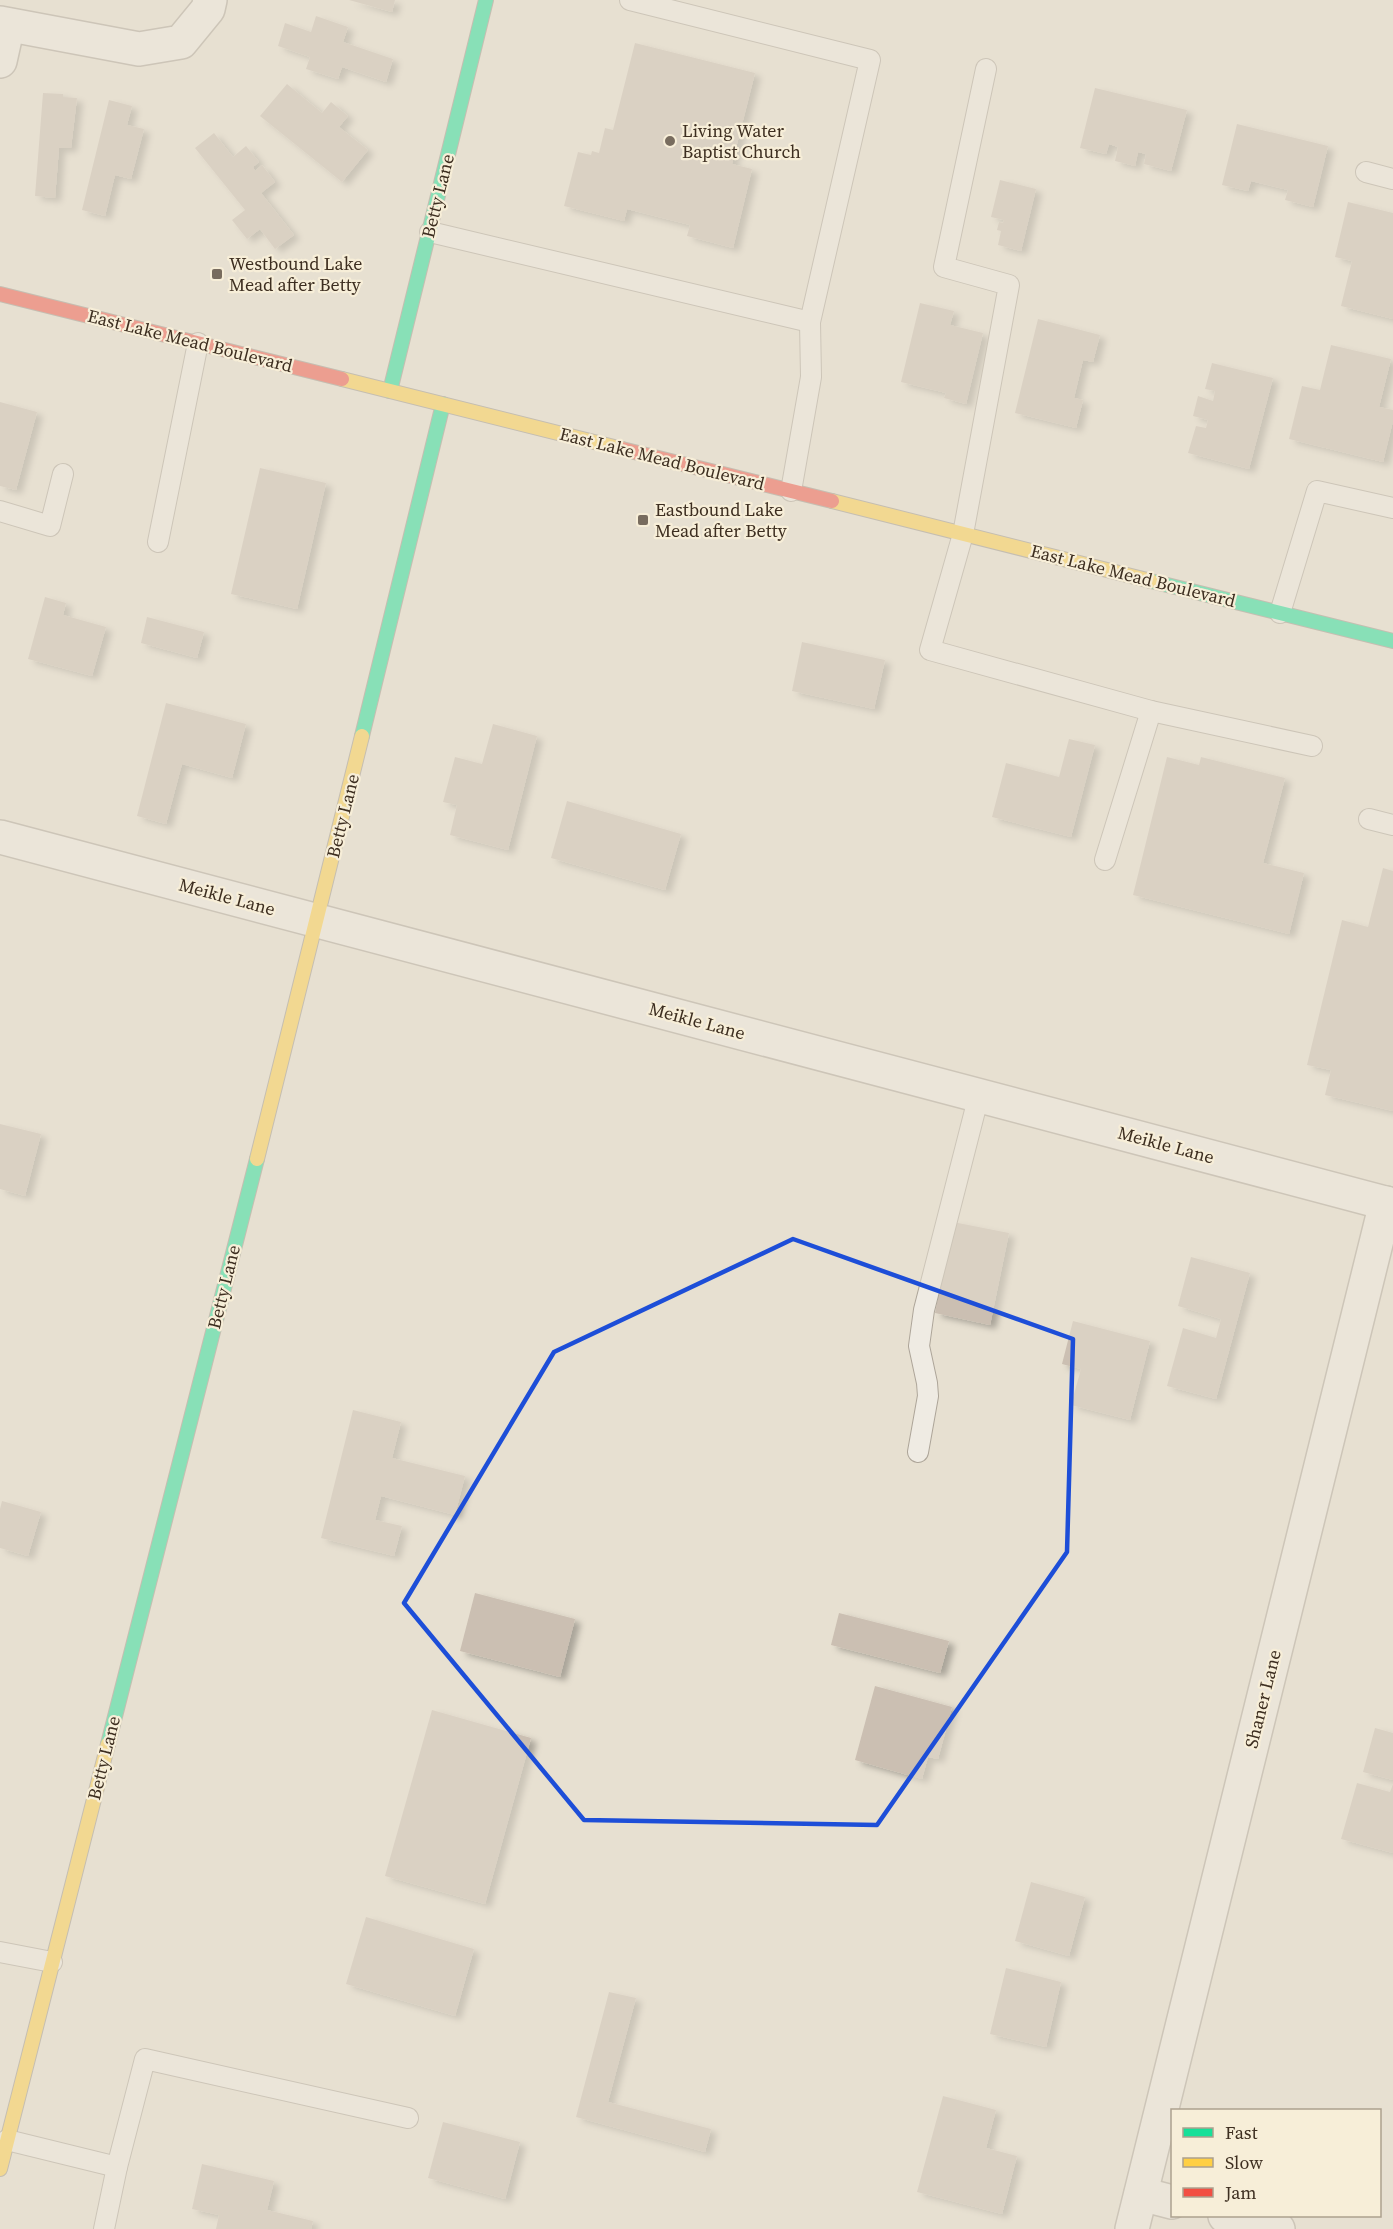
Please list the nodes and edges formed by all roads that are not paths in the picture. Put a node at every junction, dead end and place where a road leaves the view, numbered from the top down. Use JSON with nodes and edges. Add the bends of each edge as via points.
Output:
{"nodes":[{"id":1,"x":210,"y":0,"type":"edge"},
{"id":2,"x":486,"y":0,"type":"edge"},
{"id":3,"x":630,"y":0,"type":"edge"},
{"id":4,"x":4,"y":24,"type":"edge"},
{"id":5,"x":0,"y":61,"type":"edge"},
{"id":6,"x":986,"y":69,"type":"dead end"},
{"id":7,"x":1366,"y":172,"type":"dead end"},
{"id":8,"x":1393,"y":179,"type":"edge"},
{"id":9,"x":430,"y":232,"type":"junction"},
{"id":10,"x":0,"y":294,"type":"edge"},
{"id":11,"x":810,"y":322,"type":"junction"},
{"id":12,"x":198,"y":343,"type":"junction"},
{"id":13,"x":390,"y":391,"type":"junction"},
{"id":14,"x":443,"y":404,"type":"junction"},
{"id":15,"x":63,"y":474,"type":"dead end"},
{"id":16,"x":791,"y":491,"type":"junction"},
{"id":17,"x":1393,"y":508,"type":"edge"},
{"id":18,"x":0,"y":511,"type":"edge"},
{"id":19,"x":963,"y":534,"type":"junction"},
{"id":20,"x":158,"y":542,"type":"dead end"},
{"id":21,"x":1280,"y":613,"type":"junction"},
{"id":22,"x":1393,"y":641,"type":"edge"},
{"id":23,"x":1151,"y":711,"type":"junction"},
{"id":24,"x":1312,"y":746,"type":"dead end"},
{"id":25,"x":1369,"y":819,"type":"dead end"},
{"id":26,"x":1393,"y":825,"type":"edge"},
{"id":27,"x":0,"y":837,"type":"edge"},
{"id":28,"x":1105,"y":860,"type":"dead end"},
{"id":29,"x":317,"y":921,"type":"junction"},
{"id":30,"x":979,"y":1095,"type":"junction"},
{"id":31,"x":1389,"y":1204,"type":"edge"},
{"id":32,"x":918,"y":1452,"type":"dead end"},
{"id":33,"x":0,"y":1952,"type":"edge"},
{"id":34,"x":52,"y":1962,"type":"junction"},
{"id":35,"x":408,"y":2118,"type":"dead end"},
{"id":36,"x":8,"y":2140,"type":"junction"},
{"id":37,"x":117,"y":2167,"type":"junction"},
{"id":38,"x":0,"y":2169,"type":"edge"},
{"id":39,"x":1141,"y":2194,"type":"junction"},
{"id":40,"x":1171,"y":2202,"type":"edge"},
{"id":41,"x":1229,"y":2217,"type":"edge"},
{"id":42,"x":104,"y":2229,"type":"edge"},
{"id":43,"x":1132,"y":2229,"type":"edge"},
{"id":44,"x":1278,"y":2229,"type":"edge"}],
"edges":[{"from":1,"to":4,"type":"street","via":[[208,9],[181,42],[139,49]]},
{"from":2,"to":9,"type":"street","name":"Betty Lane"},
{"from":3,"to":11,"type":"lane","via":[[870,60]]},
{"from":4,"to":5,"type":"street"},
{"from":6,"to":19,"type":"lane","via":[[944,267],[1009,285]]},
{"from":7,"to":8,"type":"lane"},
{"from":9,"to":11,"type":"lane"},
{"from":9,"to":13,"type":"street","name":"Betty Lane"},
{"from":10,"to":12,"type":"street","name":"East Lake Mead Boulevard"},
{"from":11,"to":16,"type":"lane","via":[[811,377]]},
{"from":12,"to":13,"type":"street","name":"East Lake Mead Boulevard"},
{"from":12,"to":20,"type":"lane"},
{"from":13,"to":14,"type":"street","name":"East Lake Mead Boulevard"},
{"from":14,"to":16,"type":"street","name":"East Lake Mead Boulevard"},
{"from":14,"to":29,"type":"street","name":"Betty Lane"},
{"from":15,"to":18,"type":"lane","via":[[50,526]]},
{"from":16,"to":19,"type":"street","name":"East Lake Mead Boulevard"},
{"from":17,"to":21,"type":"lane","via":[[1317,491]]},
{"from":19,"to":21,"type":"street","name":"East Lake Mead Boulevard"},
{"from":19,"to":23,"type":"lane","via":[[930,650]]},
{"from":21,"to":22,"type":"street","name":"East Lake Mead Boulevard"},
{"from":23,"to":24,"type":"lane"},
{"from":23,"to":28,"type":"lane"},
{"from":25,"to":26,"type":"lane"},
{"from":27,"to":29,"type":"street","name":"Meikle Lane"},
{"from":29,"to":30,"type":"street","name":"Meikle Lane"},
{"from":29,"to":34,"type":"street","name":"Betty Lane"},
{"from":30,"to":31,"type":"street","name":"Meikle Lane"},
{"from":30,"to":32,"type":"lane","via":[[924,1311],[919,1346],[928,1396]]},
{"from":31,"to":39,"type":"street","name":"Shaner Lane"},
{"from":33,"to":34,"type":"lane"},
{"from":34,"to":36,"type":"street","name":"Betty Lane"},
{"from":35,"to":37,"type":"lane","via":[[145,2059]]},
{"from":36,"to":37,"type":"lane"},
{"from":36,"to":38,"type":"street","name":"Betty Lane"},
{"from":37,"to":42,"type":"lane"},
{"from":39,"to":40,"type":"street"},
{"from":39,"to":43,"type":"street","name":"Shaner Lane"},
{"from":41,"to":44,"type":"street"}]}
